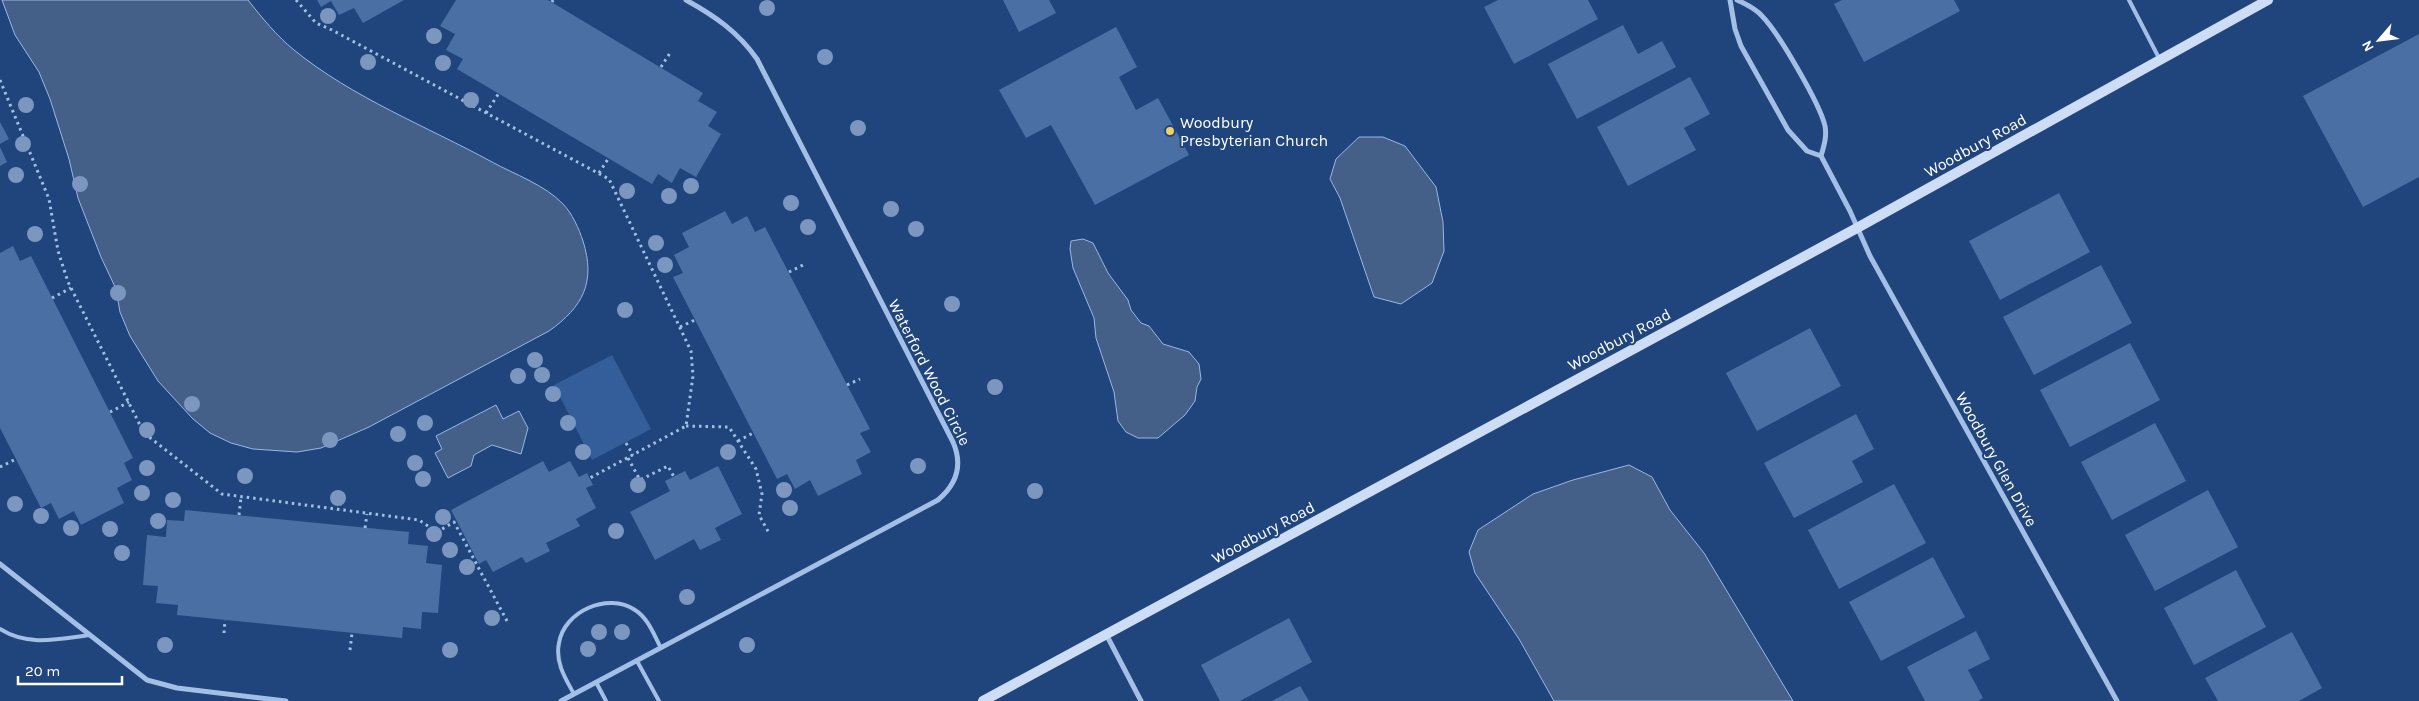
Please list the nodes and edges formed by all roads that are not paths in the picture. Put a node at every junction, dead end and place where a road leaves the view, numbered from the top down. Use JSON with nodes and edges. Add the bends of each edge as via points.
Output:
{"nodes":[{"id":1,"x":686,"y":0,"type":"edge"},
{"id":2,"x":1730,"y":0,"type":"edge"},
{"id":3,"x":1736,"y":0,"type":"edge"},
{"id":4,"x":2129,"y":0,"type":"edge"},
{"id":5,"x":2268,"y":0,"type":"edge"},
{"id":6,"x":2160,"y":60,"type":"junction"},
{"id":7,"x":1821,"y":156,"type":"junction"},
{"id":8,"x":1858,"y":228,"type":"junction"},
{"id":9,"x":0,"y":564,"type":"edge"},
{"id":10,"x":0,"y":629,"type":"edge"},
{"id":11,"x":1106,"y":634,"type":"junction"},
{"id":12,"x":90,"y":635,"type":"junction"},
{"id":13,"x":661,"y":648,"type":"junction"},
{"id":14,"x":637,"y":661,"type":"junction"},
{"id":15,"x":596,"y":682,"type":"junction"},
{"id":16,"x":574,"y":694,"type":"junction"},
{"id":17,"x":286,"y":701,"type":"edge"},
{"id":18,"x":561,"y":701,"type":"edge"},
{"id":19,"x":606,"y":701,"type":"edge"},
{"id":20,"x":659,"y":701,"type":"edge"},
{"id":21,"x":983,"y":701,"type":"edge"},
{"id":22,"x":1141,"y":701,"type":"edge"},
{"id":23,"x":2117,"y":701,"type":"edge"}],
"edges":[{"from":1,"to":13,"type":"street","name":"Waterford Wood Circle","via":[[727,26],[745,42],[757,59],[958,454],[959,468],[948,492],[938,500]]},
{"from":2,"to":7,"type":"street","via":[[1741,46],[1788,130],[1808,151]]},
{"from":3,"to":7,"type":"street","via":[[1761,14],[1790,57],[1825,126]]},
{"from":4,"to":6,"type":"lane"},
{"from":5,"to":6,"type":"street","name":"Woodbury Road"},
{"from":6,"to":8,"type":"street","name":"Woodbury Road"},
{"from":7,"to":8,"type":"street","name":"Woodbury Glen Drive"},
{"from":8,"to":11,"type":"street","name":"Woodbury Road"},
{"from":8,"to":23,"type":"street","name":"Woodbury Glen Drive","via":[[1870,256]]},
{"from":9,"to":12,"type":"street"},
{"from":10,"to":12,"type":"lane","via":[[21,639],[42,642]]},
{"from":11,"to":21,"type":"street","name":"Woodbury Road"},
{"from":11,"to":22,"type":"street"},
{"from":12,"to":17,"type":"street","via":[[147,680],[162,685]]},
{"from":13,"to":14,"type":"street","name":"Waterford Wood Circle"},
{"from":13,"to":16,"type":"lane","via":[[646,620],[636,610],[622,603],[606,602],[590,607],[575,616],[559,642],[561,671]]},
{"from":14,"to":15,"type":"street","name":"Waterford Wood Circle"},
{"from":14,"to":20,"type":"lane"},
{"from":15,"to":16,"type":"street","name":"Waterford Wood Circle"},
{"from":15,"to":19,"type":"lane"},
{"from":16,"to":18,"type":"street","name":"Waterford Wood Circle"}]}
